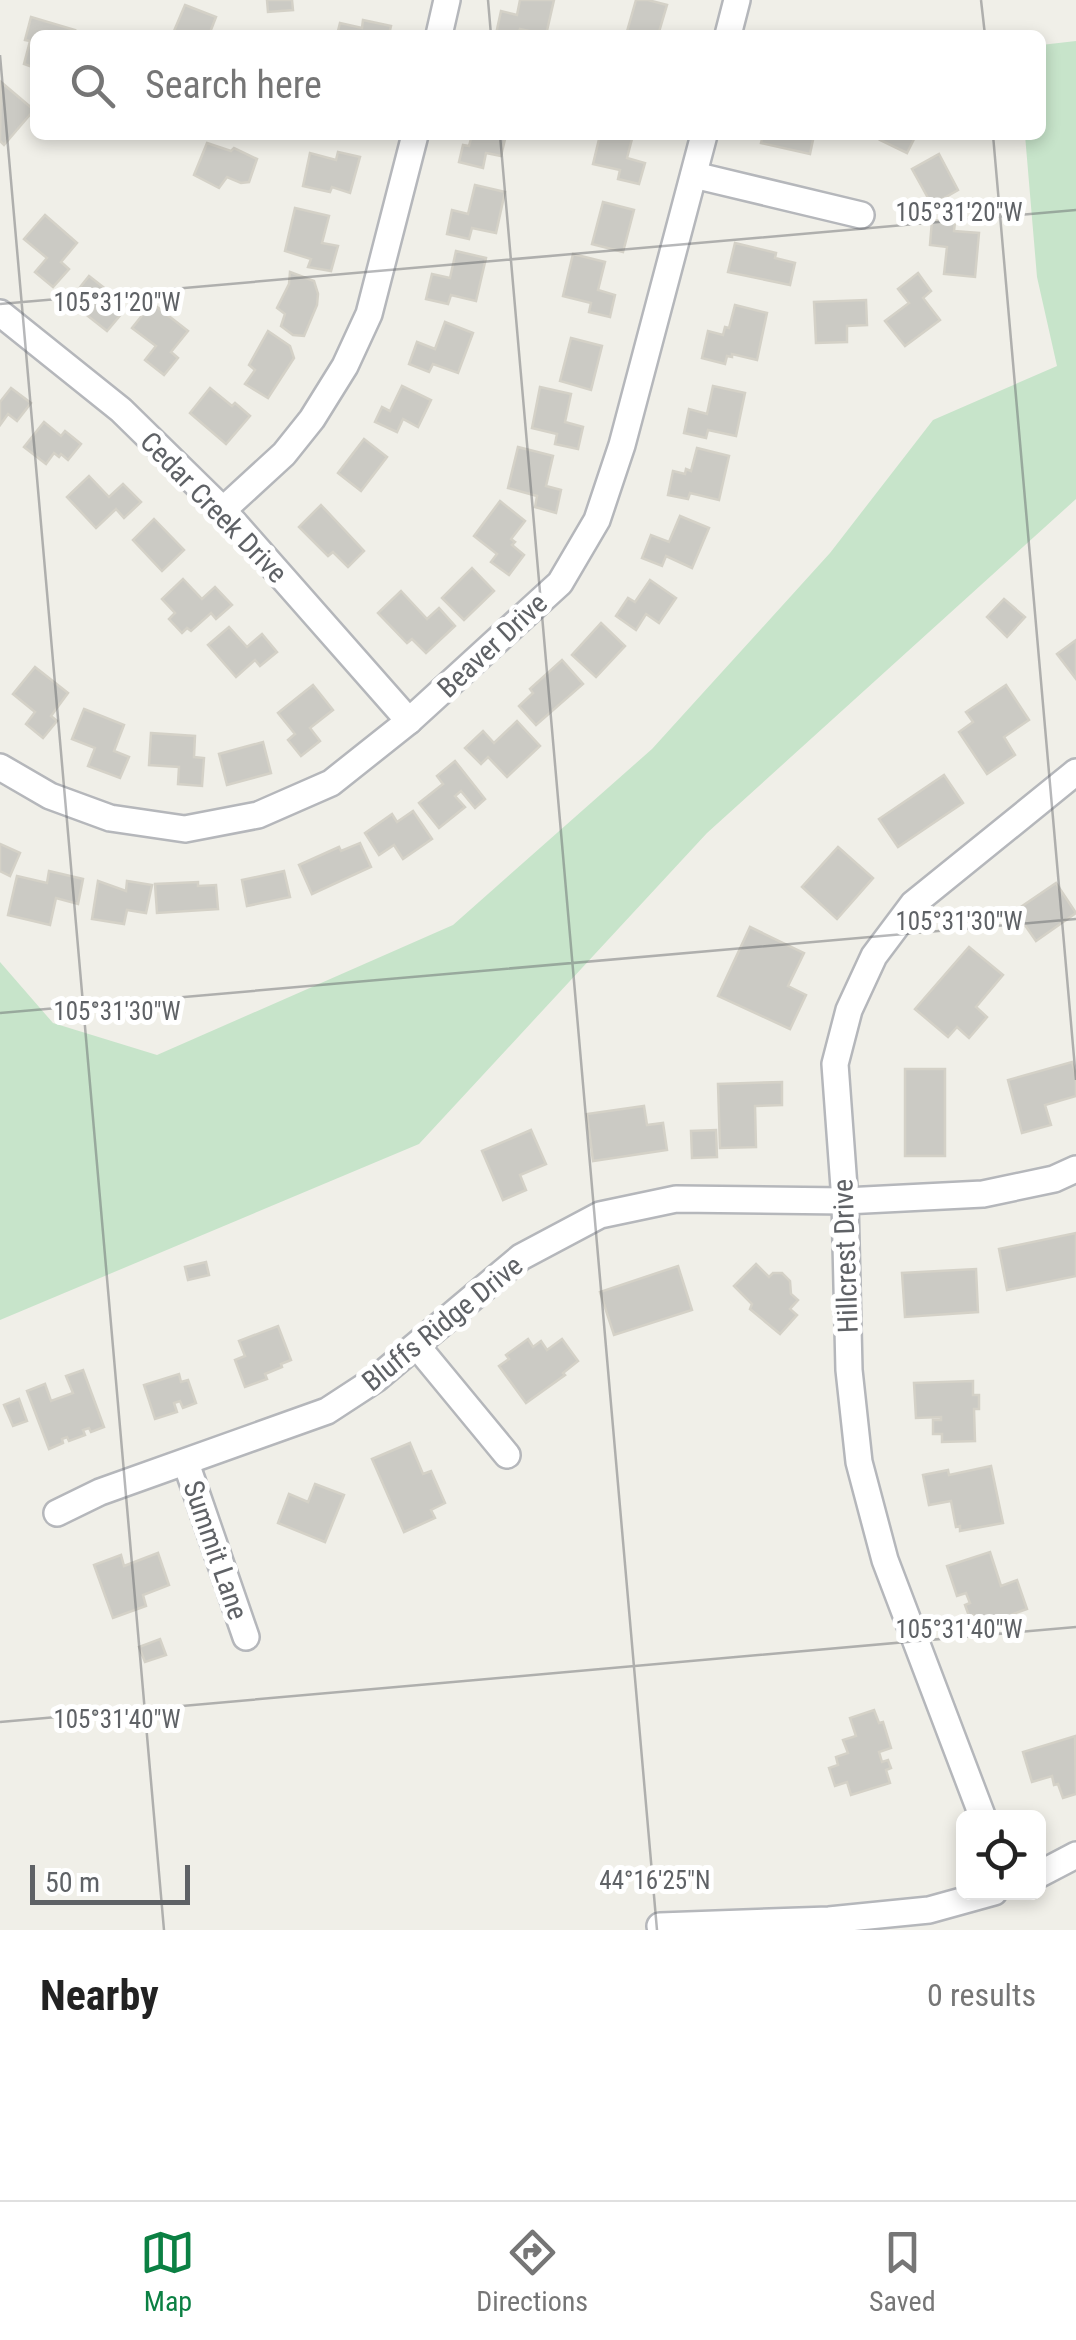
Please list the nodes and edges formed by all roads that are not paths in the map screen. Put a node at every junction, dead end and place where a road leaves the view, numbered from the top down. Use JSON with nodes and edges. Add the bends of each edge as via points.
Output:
{"nodes":[{"id":1,"x":447,"y":0,"type":"edge"},
{"id":2,"x":737,"y":0,"type":"edge"},
{"id":3,"x":439,"y":30,"type":"edge"},
{"id":4,"x":729,"y":30,"type":"edge"},
{"id":5,"x":414,"y":140,"type":"edge"},
{"id":6,"x":703,"y":140,"type":"edge"},
{"id":7,"x":694,"y":176,"type":"junction"},
{"id":8,"x":861,"y":215,"type":"dead end"},
{"id":9,"x":0,"y":313,"type":"edge"},
{"id":10,"x":223,"y":510,"type":"junction"},
{"id":11,"x":409,"y":721,"type":"junction"},
{"id":12,"x":0,"y":767,"type":"edge"},
{"id":13,"x":1076,"y":772,"type":"edge"},
{"id":14,"x":1076,"y":1168,"type":"edge"},
{"id":15,"x":845,"y":1201,"type":"junction"},
{"id":16,"x":417,"y":1346,"type":"junction"},
{"id":17,"x":507,"y":1455,"type":"dead end"},
{"id":18,"x":186,"y":1462,"type":"junction"},
{"id":19,"x":57,"y":1513,"type":"dead end"},
{"id":20,"x":246,"y":1637,"type":"dead end"},
{"id":21,"x":980,"y":1810,"type":"edge"},
{"id":22,"x":1076,"y":1855,"type":"edge"},
{"id":23,"x":1046,"y":1871,"type":"edge"},
{"id":24,"x":965,"y":1900,"type":"edge"},
{"id":25,"x":660,"y":1926,"type":"dead end"}],
"edges":[{"from":1,"to":3,"type":"street"},
{"from":2,"to":4,"type":"street"},
{"from":5,"to":10,"type":"street","via":[[369,314],[346,366],[284,454]]},
{"from":6,"to":7,"type":"street","name":"Beaver Drive"},
{"from":7,"to":8,"type":"street"},
{"from":7,"to":11,"type":"street","name":"Beaver Drive","via":[[598,520],[560,582]]},
{"from":9,"to":10,"type":"street","name":"Cedar Creek Drive","via":[[120,410]]},
{"from":10,"to":11,"type":"street","name":"Cedar Creek Drive"},
{"from":11,"to":12,"type":"street","name":"Beaver Drive","via":[[332,784],[258,815],[185,829],[110,818],[50,796]]},
{"from":13,"to":15,"type":"street","name":"Hillcrest Drive","via":[[912,904],[874,956],[849,1010],[835,1064]]},
{"from":14,"to":15,"type":"street","name":"Bluffs Ridge Drive","via":[[983,1194]]},
{"from":15,"to":16,"type":"street","name":"Bluffs Ridge Drive","via":[[676,1199],[600,1215],[521,1257]]},
{"from":15,"to":21,"type":"street","name":"Hillcrest Drive","via":[[849,1370],[859,1462],[885,1560]]},
{"from":16,"to":17,"type":"street"},
{"from":16,"to":18,"type":"street","name":"Bluffs Ridge Drive","via":[[328,1411]]},
{"from":18,"to":19,"type":"street","name":"Bluffs Ridge Drive"},
{"from":18,"to":20,"type":"street","name":"Summit Lane"},
{"from":22,"to":23,"type":"street"},
{"from":24,"to":25,"type":"street","via":[[829,1920]]}]}
